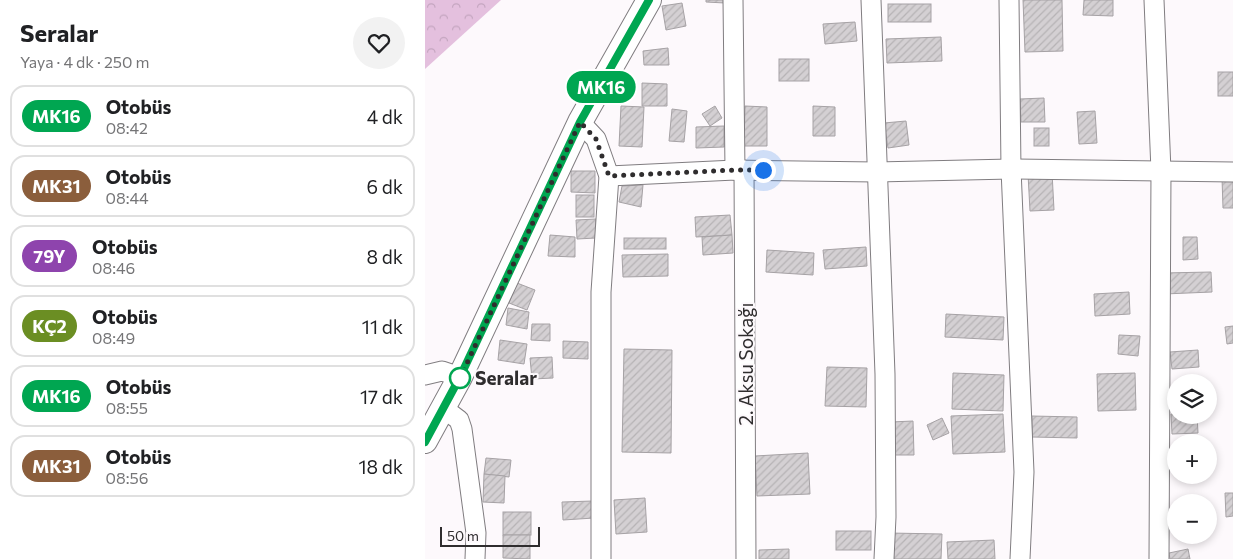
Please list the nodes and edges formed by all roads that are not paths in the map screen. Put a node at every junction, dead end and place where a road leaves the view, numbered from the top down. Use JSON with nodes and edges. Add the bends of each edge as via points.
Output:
{"nodes":[{"id":1,"x":649,"y":0,"type":"edge"},
{"id":2,"x":733,"y":0,"type":"edge"},
{"id":3,"x":871,"y":0,"type":"edge"},
{"id":4,"x":1009,"y":0,"type":"edge"},
{"id":5,"x":1154,"y":0,"type":"edge"},
{"id":6,"x":580,"y":122,"type":"junction"},
{"id":7,"x":1011,"y":169,"type":"junction"},
{"id":8,"x":740,"y":170,"type":"junction"},
{"id":9,"x":1161,"y":171,"type":"junction"},
{"id":10,"x":877,"y":172,"type":"junction"},
{"id":11,"x":1233,"y":172,"type":"edge"},
{"id":12,"x":609,"y":176,"type":"junction"},
{"id":13,"x":425,"y":375,"type":"edge"},
{"id":14,"x":460,"y":377,"type":"junction"},
{"id":15,"x":443,"y":408,"type":"junction"},
{"id":16,"x":425,"y":442,"type":"edge"},
{"id":17,"x":475,"y":559,"type":"edge"},
{"id":18,"x":601,"y":559,"type":"edge"},
{"id":19,"x":746,"y":559,"type":"edge"},
{"id":20,"x":884,"y":559,"type":"edge"},
{"id":21,"x":1020,"y":559,"type":"edge"},
{"id":22,"x":1159,"y":559,"type":"edge"}],
"edges":[{"from":1,"to":6,"type":"main road"},
{"from":2,"to":8,"type":"street","name":"2. Aksu Sokağı"},
{"from":3,"to":10,"type":"street"},
{"from":4,"to":7,"type":"street"},
{"from":5,"to":9,"type":"street"},
{"from":6,"to":12,"type":"street","via":[[596,139]]},
{"from":6,"to":14,"type":"main road"},
{"from":7,"to":9,"type":"street"},
{"from":7,"to":10,"type":"street"},
{"from":7,"to":21,"type":"street","via":[[1024,472]]},
{"from":8,"to":10,"type":"street"},
{"from":8,"to":12,"type":"street"},
{"from":8,"to":19,"type":"street","name":"2. Aksu Sokağı"},
{"from":9,"to":11,"type":"street"},
{"from":9,"to":22,"type":"street"},
{"from":10,"to":20,"type":"street","via":[[885,374]]},
{"from":12,"to":18,"type":"street","via":[[601,292]]},
{"from":13,"to":14,"type":"street","via":[[442,371]]},
{"from":14,"to":15,"type":"main road"},
{"from":15,"to":16,"type":"main road"},
{"from":15,"to":17,"type":"street","via":[[459,420],[462,429],[476,533]]}]}
